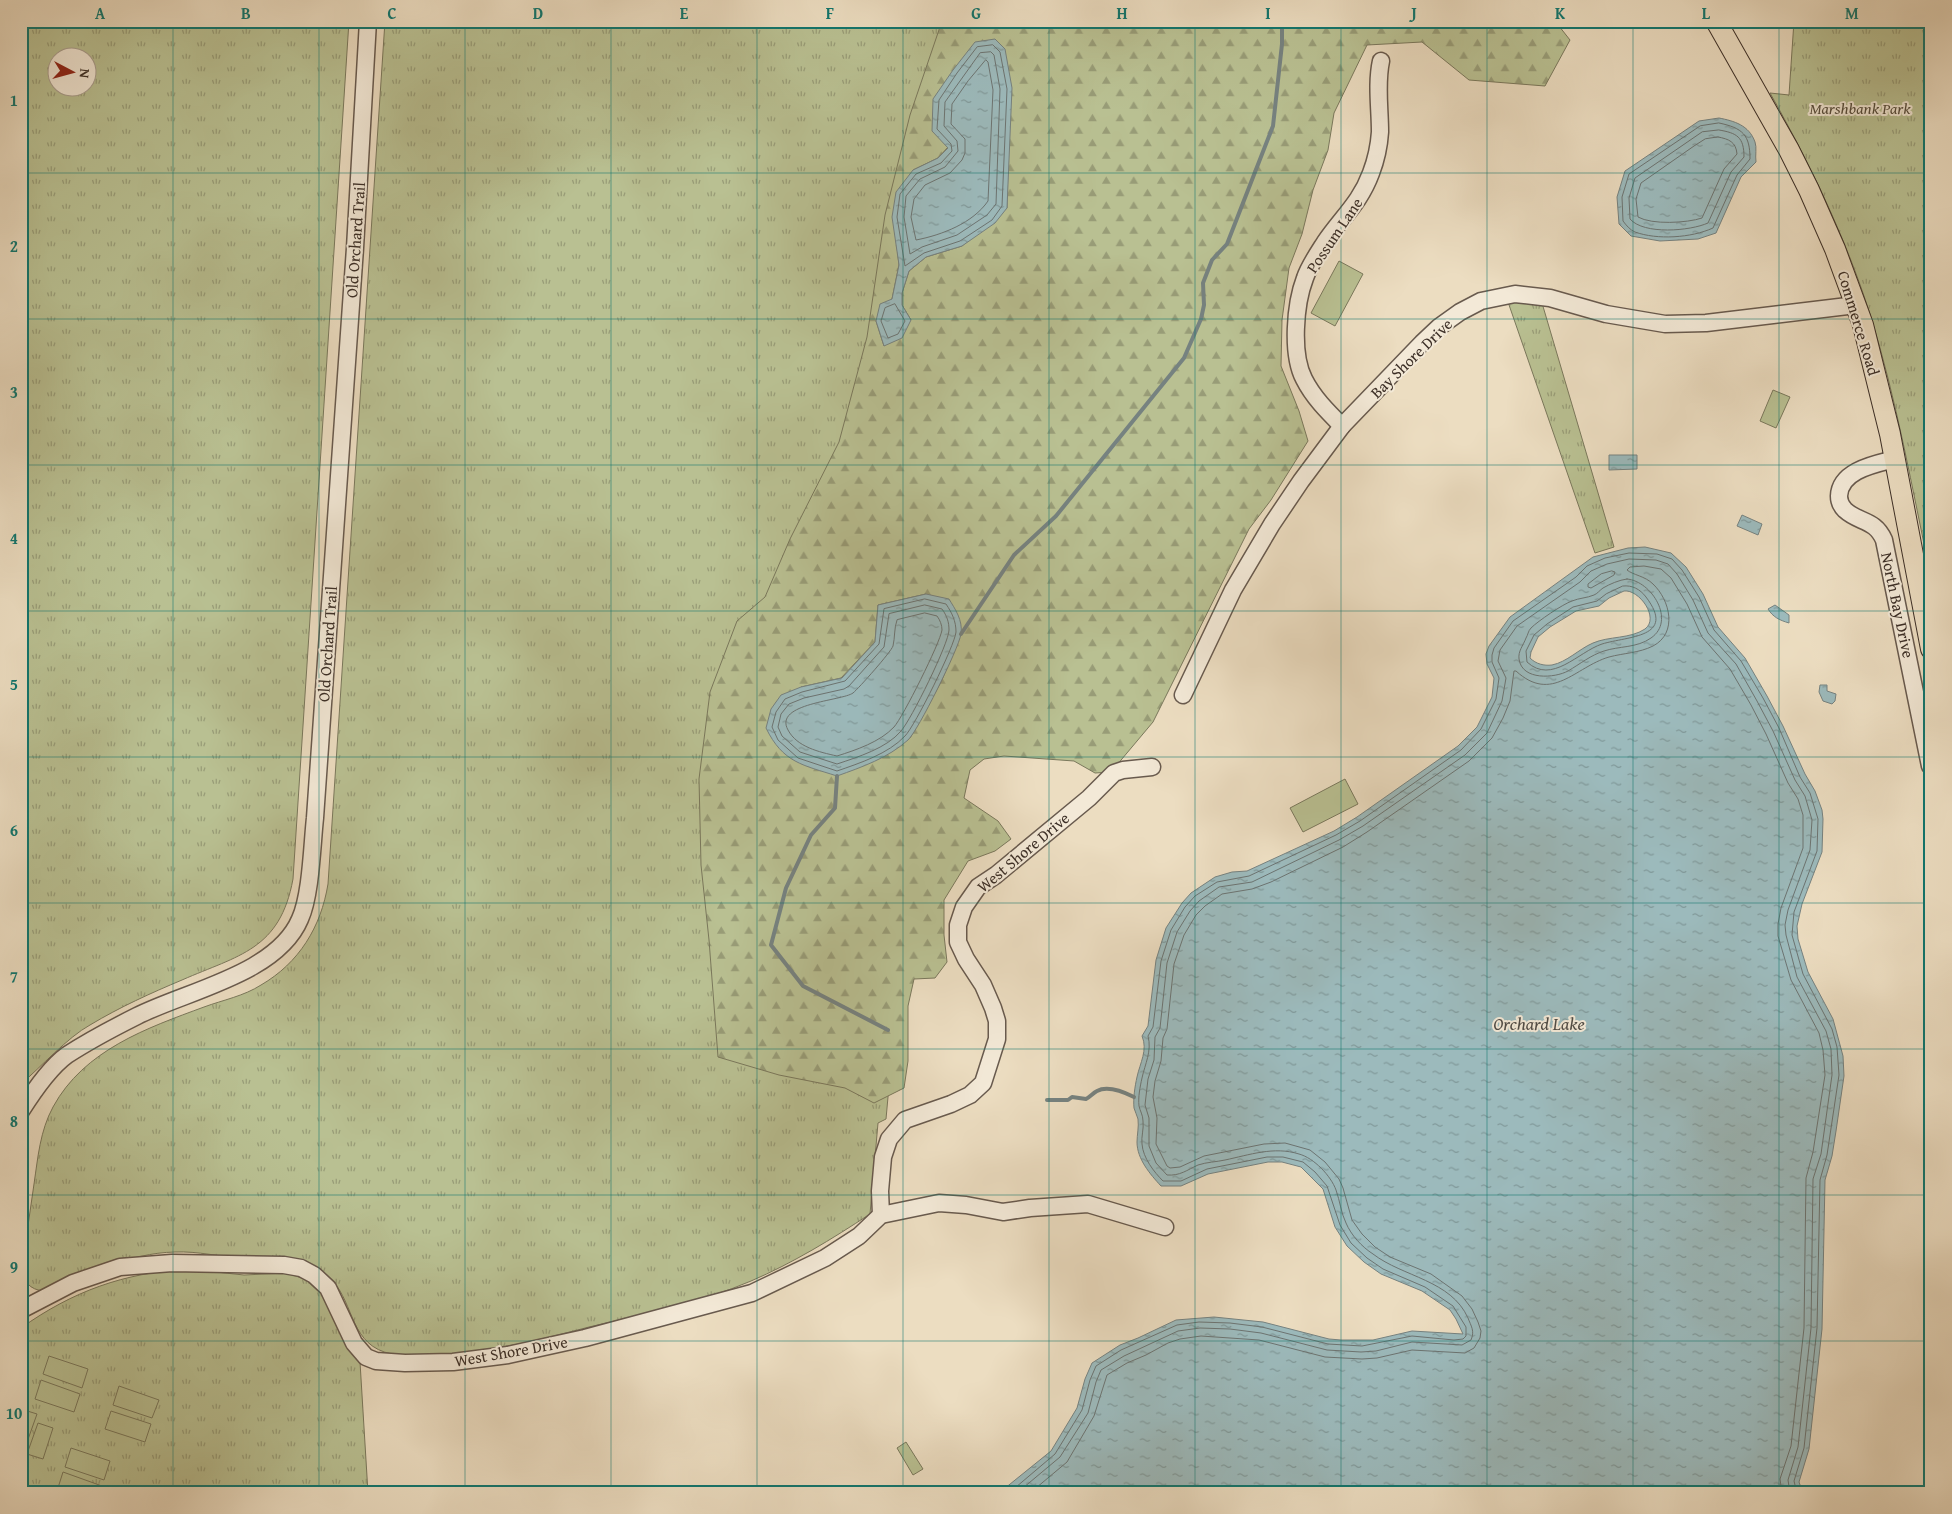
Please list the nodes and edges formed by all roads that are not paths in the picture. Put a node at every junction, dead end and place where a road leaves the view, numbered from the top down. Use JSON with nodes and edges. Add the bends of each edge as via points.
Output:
{"nodes":[{"id":1,"x":368,"y":21,"type":"edge"},
{"id":2,"x":1716,"y":21,"type":"edge"},
{"id":3,"x":1381,"y":61,"type":"dead end"},
{"id":4,"x":1856,"y":305,"type":"junction"},
{"id":5,"x":1342,"y":426,"type":"junction"},
{"id":6,"x":1896,"y":464,"type":"junction"},
{"id":7,"x":1931,"y":649,"type":"edge"},
{"id":8,"x":1183,"y":695,"type":"dead end"},
{"id":9,"x":1930,"y":766,"type":"edge"},
{"id":10,"x":1152,"y":767,"type":"dead end"},
{"id":11,"x":21,"y":1111,"type":"edge"},
{"id":12,"x":881,"y":1215,"type":"junction"},
{"id":13,"x":1165,"y":1227,"type":"dead end"},
{"id":14,"x":21,"y":1310,"type":"edge"}],
"edges":[{"from":1,"to":11,"type":"street","name":"Old Orchard Trail","via":[[315,818],[300,920],[286,941],[261,963],[137,1016],[66,1056],[35,1088]]},
{"from":2,"to":4,"type":"main road","name":"Commerce Road","via":[[1806,184]]},
{"from":3,"to":5,"type":"street","name":"Possum Lane","via":[[1378,81],[1380,134],[1376,157],[1363,193],[1325,242],[1305,277],[1296,327],[1297,355],[1303,377],[1315,399]]},
{"from":4,"to":5,"type":"street","name":"Bay Shore Drive","via":[[1706,323],[1665,324],[1606,314],[1550,298],[1515,294],[1500,296],[1481,301],[1439,327]]},
{"from":4,"to":6,"type":"main road","name":"Commerce Road","via":[[1876,374]]},
{"from":5,"to":8,"type":"street","name":"Bay Shore Drive","via":[[1272,524],[1233,590]]},
{"from":6,"to":7,"type":"main road","name":"Commerce Road"},
{"from":6,"to":9,"type":"street","name":"North Bay Drive","via":[[1876,472],[1856,472],[1843,485],[1840,501],[1848,512],[1877,528],[1885,544]]},
{"from":10,"to":12,"type":"street","name":"West Shore Drive","via":[[1114,773],[1089,798],[978,887],[964,907],[958,925],[958,942],[993,1008],[997,1039],[983,1083],[970,1095],[905,1120],[889,1138],[883,1158]]},
{"from":12,"to":13,"type":"street","via":[[940,1203],[1003,1212],[1088,1204]]},
{"from":12,"to":14,"type":"street","name":"West Shore Drive","via":[[859,1236],[825,1258],[752,1293],[585,1338],[508,1355],[453,1362],[405,1363],[366,1357],[354,1343],[328,1288],[301,1268],[284,1265],[172,1263],[120,1267],[73,1283]]}]}
